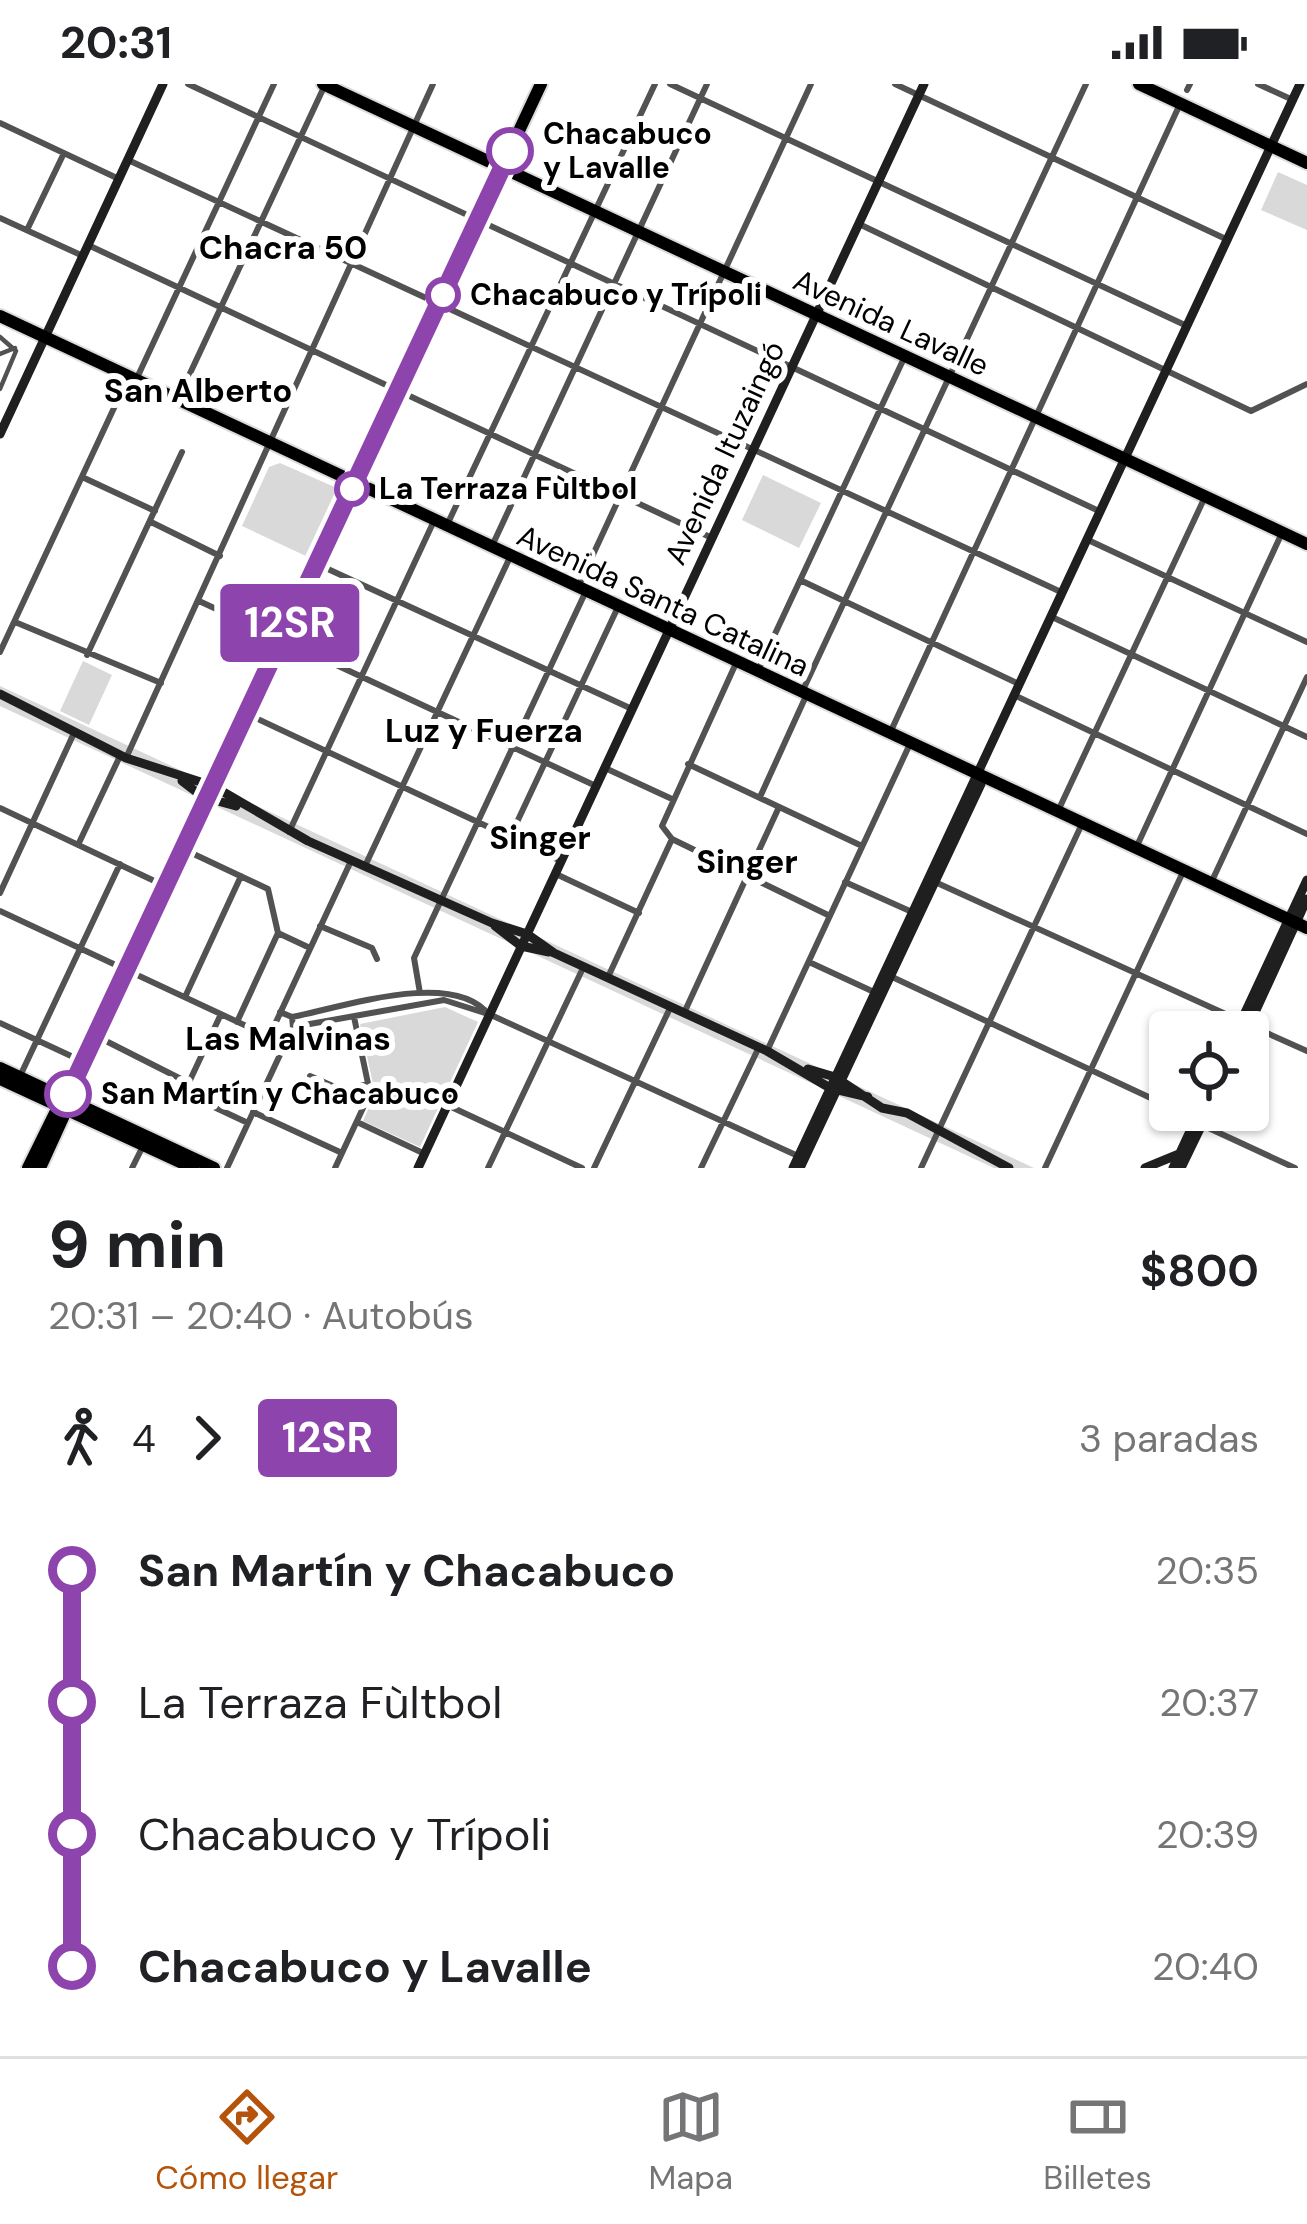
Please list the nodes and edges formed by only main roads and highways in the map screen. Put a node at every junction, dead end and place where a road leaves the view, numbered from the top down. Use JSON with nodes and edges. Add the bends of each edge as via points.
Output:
{"nodes":[{"id":1,"x":163,"y":84,"type":"edge"},
{"id":2,"x":324,"y":84,"type":"edge"},
{"id":3,"x":539,"y":84,"type":"edge"},
{"id":4,"x":1138,"y":84,"type":"edge"},
{"id":5,"x":1300,"y":84,"type":"edge"},
{"id":6,"x":921,"y":90,"type":"edge"},
{"id":7,"x":1186,"y":93,"type":"edge"},
{"id":8,"x":1272,"y":146,"type":"junction"},
{"id":9,"x":1307,"y":163,"type":"edge"},
{"id":10,"x":502,"y":168,"type":"junction"},
{"id":11,"x":816,"y":315,"type":"junction"},
{"id":12,"x":0,"y":316,"type":"edge"},
{"id":13,"x":45,"y":337,"type":"junction"},
{"id":14,"x":0,"y":434,"type":"edge"},
{"id":15,"x":1126,"y":459,"type":"junction"},
{"id":16,"x":356,"y":482,"type":"junction"},
{"id":17,"x":1307,"y":544,"type":"edge"},
{"id":18,"x":670,"y":629,"type":"junction"},
{"id":19,"x":3,"y":695,"type":"edge"},
{"id":20,"x":979,"y":774,"type":"junction"},
{"id":21,"x":210,"y":793,"type":"junction"},
{"id":22,"x":964,"y":811,"type":"junction"},
{"id":23,"x":1307,"y":880,"type":"edge"},
{"id":24,"x":1307,"y":898,"type":"edge"},
{"id":25,"x":492,"y":923,"type":"junction"},
{"id":26,"x":1297,"y":923,"type":"edge"},
{"id":27,"x":527,"y":934,"type":"junction"},
{"id":28,"x":521,"y":946,"type":"junction"},
{"id":29,"x":554,"y":953,"type":"junction"},
{"id":30,"x":1252,"y":1011,"type":"edge"},
{"id":31,"x":0,"y":1068,"type":"edge"},
{"id":32,"x":0,"y":1079,"type":"edge"},
{"id":33,"x":836,"y":1084,"type":"junction"},
{"id":34,"x":63,"y":1105,"type":"junction"},
{"id":35,"x":1195,"y":1131,"type":"edge"},
{"id":36,"x":1181,"y":1163,"type":"edge"},
{"id":37,"x":797,"y":1164,"type":"edge"},
{"id":38,"x":28,"y":1168,"type":"edge"},
{"id":39,"x":40,"y":1168,"type":"edge"},
{"id":40,"x":193,"y":1168,"type":"edge"},
{"id":41,"x":214,"y":1168,"type":"edge"},
{"id":42,"x":418,"y":1168,"type":"edge"},
{"id":43,"x":1009,"y":1168,"type":"edge"},
{"id":44,"x":1146,"y":1168,"type":"edge"}],
"edges":[{"from":1,"to":13,"type":"main road"},
{"from":2,"to":10,"type":"main road","name":"Avenida Lavalle"},
{"from":3,"to":10,"type":"main road"},
{"from":4,"to":7,"type":"main road"},
{"from":5,"to":8,"type":"main road"},
{"from":6,"to":11,"type":"main road","name":"Avenida Ituzaingó"},
{"from":7,"to":8,"type":"main road"},
{"from":8,"to":9,"type":"main road"},
{"from":8,"to":15,"type":"main road"},
{"from":10,"to":11,"type":"main road","name":"Avenida Lavalle"},
{"from":10,"to":16,"type":"main road"},
{"from":11,"to":15,"type":"main road","name":"Avenida Lavalle"},
{"from":11,"to":18,"type":"main road","name":"Avenida Ituzaingó"},
{"from":12,"to":13,"type":"main road","name":"Avenida Santa Catalina"},
{"from":13,"to":14,"type":"main road"},
{"from":13,"to":16,"type":"main road","name":"Avenida Santa Catalina"},
{"from":15,"to":17,"type":"main road","name":"Avenida Lavalle"},
{"from":15,"to":20,"type":"main road"},
{"from":16,"to":18,"type":"main road","name":"Avenida Santa Catalina"},
{"from":16,"to":21,"type":"main road"},
{"from":18,"to":20,"type":"main road","name":"Avenida Santa Catalina"},
{"from":18,"to":27,"type":"main road","name":"Avenida Ituzaingó"},
{"from":19,"to":21,"type":"main road"},
{"from":20,"to":22,"type":"main road"},
{"from":20,"to":26,"type":"main road","name":"Avenida Santa Catalina"},
{"from":21,"to":25,"type":"main road"},
{"from":21,"to":34,"type":"main road"},
{"from":22,"to":33,"type":"main road"},
{"from":22,"to":33,"type":"main road"},
{"from":23,"to":26,"type":"main road"},
{"from":24,"to":26,"type":"main road"},
{"from":25,"to":27,"type":"main road"},
{"from":25,"to":28,"type":"main road"},
{"from":26,"to":30,"type":"main road"},
{"from":27,"to":28,"type":"main road","name":"Avenida Ituzaingó"},
{"from":27,"to":29,"type":"main road"},
{"from":28,"to":29,"type":"main road"},
{"from":28,"to":42,"type":"main road","name":"Avenida Ituzaingó"},
{"from":29,"to":33,"type":"main road"},
{"from":31,"to":34,"type":"main road"},
{"from":32,"to":34,"type":"main road"},
{"from":33,"to":37,"type":"main road"},
{"from":33,"to":43,"type":"main road"},
{"from":34,"to":38,"type":"main road"},
{"from":34,"to":39,"type":"main road"},
{"from":34,"to":40,"type":"main road"},
{"from":34,"to":41,"type":"main road"},
{"from":35,"to":36,"type":"main road"},
{"from":36,"to":44,"type":"main road"}]}
